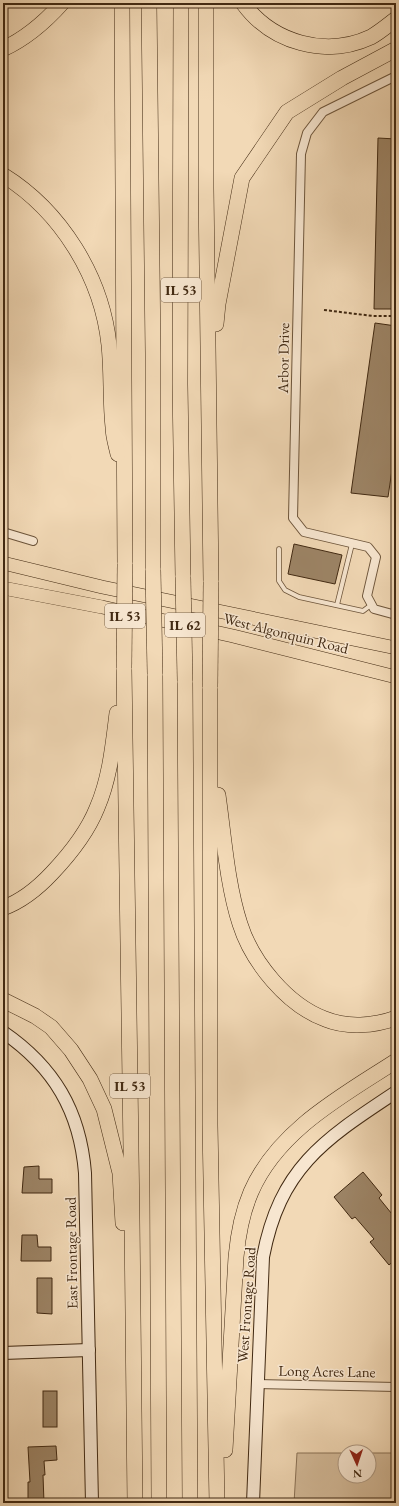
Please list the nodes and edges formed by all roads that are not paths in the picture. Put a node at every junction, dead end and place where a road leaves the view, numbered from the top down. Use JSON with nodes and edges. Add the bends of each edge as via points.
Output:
{"nodes":[{"id":1,"x":62,"y":3,"type":"edge"},
{"id":2,"x":122,"y":3,"type":"edge"},
{"id":3,"x":149,"y":3,"type":"edge"},
{"id":4,"x":181,"y":3,"type":"edge"},
{"id":5,"x":206,"y":3,"type":"edge"},
{"id":6,"x":243,"y":3,"type":"edge"},
{"id":7,"x":396,"y":19,"type":"edge"},
{"id":8,"x":3,"y":49,"type":"edge"},
{"id":9,"x":396,"y":49,"type":"edge"},
{"id":10,"x":396,"y":76,"type":"edge"},
{"id":11,"x":3,"y":175,"type":"edge"},
{"id":12,"x":209,"y":378,"type":"junction"},
{"id":13,"x":125,"y":487,"type":"junction"},
{"id":14,"x":3,"y":532,"type":"edge"},
{"id":15,"x":34,"y":541,"type":"dead end"},
{"id":16,"x":352,"y":543,"type":"junction"},
{"id":17,"x":279,"y":548,"type":"dead end"},
{"id":18,"x":3,"y":563,"type":"edge"},
{"id":19,"x":3,"y":588,"type":"edge"},
{"id":20,"x":372,"y":604,"type":"junction"},
{"id":21,"x":337,"y":605,"type":"junction"},
{"id":22,"x":396,"y":615,"type":"edge"},
{"id":23,"x":396,"y":648,"type":"edge"},
{"id":24,"x":124,"y":668,"type":"junction"},
{"id":25,"x":396,"y":677,"type":"edge"},
{"id":26,"x":210,"y":744,"type":"junction"},
{"id":27,"x":3,"y":908,"type":"edge"},
{"id":28,"x":3,"y":1000,"type":"edge"},
{"id":29,"x":396,"y":1018,"type":"edge"},
{"id":30,"x":3,"y":1032,"type":"edge"},
{"id":31,"x":396,"y":1061,"type":"edge"},
{"id":32,"x":396,"y":1092,"type":"edge"},
{"id":33,"x":133,"y":1335,"type":"junction"},
{"id":34,"x":89,"y":1350,"type":"junction"},
{"id":35,"x":3,"y":1353,"type":"edge"},
{"id":36,"x":257,"y":1384,"type":"junction"},
{"id":37,"x":396,"y":1387,"type":"edge"},
{"id":38,"x":92,"y":1503,"type":"edge"},
{"id":39,"x":135,"y":1503,"type":"edge"},
{"id":40,"x":159,"y":1503,"type":"edge"},
{"id":41,"x":190,"y":1503,"type":"edge"},
{"id":42,"x":217,"y":1503,"type":"edge"},
{"id":43,"x":222,"y":1503,"type":"edge"},
{"id":44,"x":253,"y":1503,"type":"edge"}],
"edges":[{"from":1,"to":8,"type":"highway","via":[[32,33]]},
{"from":2,"to":13,"type":"highway","number":"IL 53"},
{"from":3,"to":40,"type":"highway","number":"IL 53","bridge":true},
{"from":4,"to":41,"type":"highway","number":"IL 53","bridge":true,"via":[[180,384],[185,681]]},
{"from":5,"to":12,"type":"highway","number":"IL 53"},
{"from":6,"to":7,"type":"highway","via":[[250,13],[269,29],[293,41],[318,46],[357,42],[377,33]]},
{"from":9,"to":12,"type":"highway","via":[[287,112],[242,178],[218,304]]},
{"from":10,"to":16,"type":"street","name":"Arbor Drive","via":[[323,112],[307,133],[302,154],[293,518],[304,532]]},
{"from":11,"to":13,"type":"highway","via":[[50,213],[76,250],[95,288],[109,345],[113,429]]},
{"from":12,"to":26,"type":"highway","number":"IL 53","bridge":true},
{"from":13,"to":24,"type":"highway","number":"IL 53","bridge":true},
{"from":14,"to":15,"type":"street"},
{"from":16,"to":20,"type":"street","name":"Arbor Drive","via":[[368,547],[376,557],[367,596]]},
{"from":16,"to":21,"type":"lane"},
{"from":17,"to":21,"type":"lane","via":[[279,581],[285,590],[299,597]]},
{"from":18,"to":23,"type":"main road","name":"West Algonquin Road","number":"IL 62","via":[[102,587]]},
{"from":19,"to":25,"type":"main road","name":"West Algonquin Road","number":"IL 62","via":[[233,636]]},
{"from":20,"to":21,"type":"lane","via":[[363,611]]},
{"from":20,"to":22,"type":"street","via":[[374,609]]},
{"from":24,"to":27,"type":"highway","via":[[112,757],[97,808],[88,827],[75,847],[47,878],[22,899]]},
{"from":24,"to":33,"type":"highway","number":"IL 53"},
{"from":26,"to":29,"type":"highway","via":[[232,891],[240,925],[259,962],[289,997],[325,1020],[353,1025],[382,1023]]},
{"from":26,"to":42,"type":"highway","number":"IL 53","via":[[210,1125]]},
{"from":28,"to":33,"type":"highway","via":[[35,1016],[50,1027],[71,1050],[90,1079],[104,1109],[120,1173]]},
{"from":30,"to":34,"type":"street","name":"East Frontage Road","via":[[23,1047],[49,1074],[68,1105],[80,1136],[85,1173]]},
{"from":31,"to":43,"type":"highway","via":[[308,1121],[270,1160],[251,1192],[239,1229],[236,1257]]},
{"from":32,"to":36,"type":"street","name":"West Frontage Road","via":[[340,1129],[316,1150],[282,1195],[263,1257]]},
{"from":33,"to":39,"type":"highway","number":"IL 53"},
{"from":34,"to":35,"type":"street"},
{"from":34,"to":38,"type":"street","name":"East Frontage Road"},
{"from":36,"to":37,"type":"street","name":"Long Acres Lane"},
{"from":36,"to":44,"type":"street","name":"West Frontage Road"}]}
